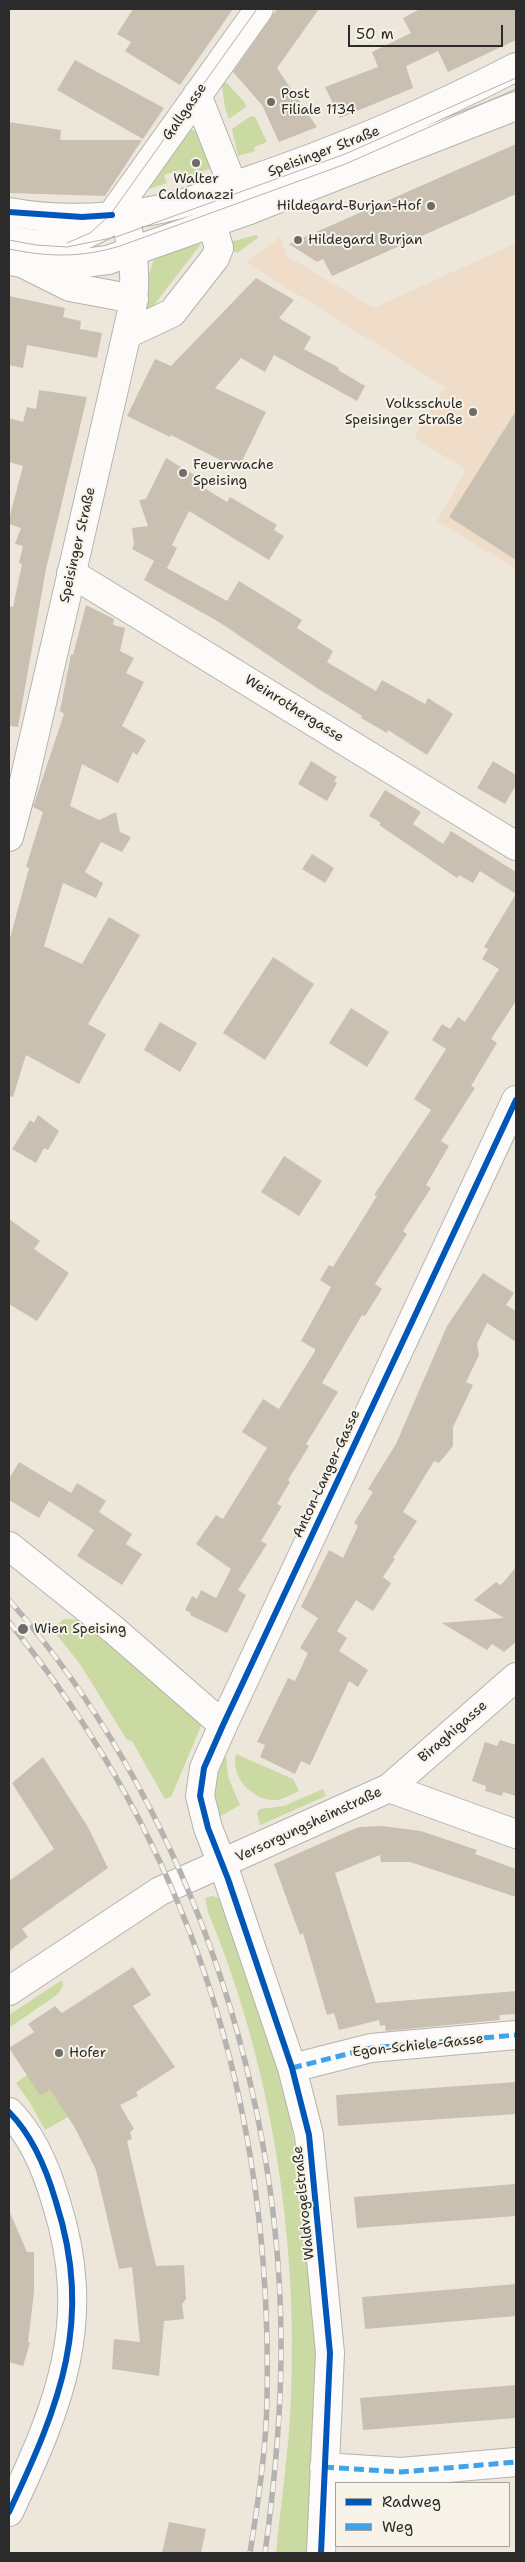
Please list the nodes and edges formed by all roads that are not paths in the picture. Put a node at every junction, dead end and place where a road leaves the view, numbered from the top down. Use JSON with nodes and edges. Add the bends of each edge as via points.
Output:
{"nodes":[{"id":1,"x":259,"y":9,"type":"edge"},
{"id":2,"x":516,"y":67,"type":"edge"},
{"id":3,"x":197,"y":95,"type":"junction"},
{"id":4,"x":514,"y":104,"type":"edge"},
{"id":5,"x":234,"y":186,"type":"junction"},
{"id":6,"x":249,"y":210,"type":"junction"},
{"id":7,"x":9,"y":212,"type":"edge"},
{"id":8,"x":118,"y":215,"type":"junction"},
{"id":9,"x":212,"y":224,"type":"junction"},
{"id":10,"x":9,"y":240,"type":"edge"},
{"id":11,"x":133,"y":251,"type":"junction"},
{"id":12,"x":17,"y":263,"type":"edge"},
{"id":13,"x":134,"y":299,"type":"junction"},
{"id":14,"x":127,"y":334,"type":"junction"},
{"id":15,"x":71,"y":573,"type":"junction"},
{"id":16,"x":9,"y":837,"type":"edge"},
{"id":17,"x":516,"y":846,"type":"edge"},
{"id":18,"x":516,"y":1100,"type":"edge"},
{"id":19,"x":9,"y":1546,"type":"edge"},
{"id":20,"x":516,"y":1677,"type":"edge"},
{"id":21,"x":223,"y":1725,"type":"junction"},
{"id":22,"x":389,"y":1788,"type":"junction"},
{"id":23,"x":516,"y":1834,"type":"edge"},
{"id":24,"x":222,"y":1864,"type":"junction"},
{"id":25,"x":9,"y":1990,"type":"edge"},
{"id":26,"x":516,"y":2035,"type":"edge"},
{"id":27,"x":292,"y":2068,"type":"junction"},
{"id":28,"x":9,"y":2112,"type":"edge"},
{"id":29,"x":516,"y":2462,"type":"edge"},
{"id":30,"x":324,"y":2467,"type":"junction"},
{"id":31,"x":9,"y":2512,"type":"edge"},
{"id":32,"x":321,"y":2553,"type":"edge"}],
"edges":[{"from":1,"to":3,"type":"street","name":"Gallgasse"},
{"from":2,"to":5,"type":"street","name":"Speisinger Straße","via":[[448,102],[301,163]]},
{"from":3,"to":5,"type":"street"},
{"from":3,"to":8,"type":"street","name":"Gallgasse"},
{"from":4,"to":6,"type":"street","name":"Speisinger Straße"},
{"from":5,"to":6,"type":"street"},
{"from":5,"to":8,"type":"street","name":"Speisinger Straße","via":[[182,203]]},
{"from":6,"to":9,"type":"street","name":"Speisinger Straße"},
{"from":7,"to":8,"type":"street","via":[[73,217]]},
{"from":8,"to":10,"type":"street","via":[[66,243],[36,244]]},
{"from":8,"to":11,"type":"street","name":"Speisinger Straße"},
{"from":9,"to":11,"type":"street","name":"Speisinger Straße"},
{"from":9,"to":14,"type":"street","via":[[219,248],[215,258],[172,313]]},
{"from":11,"to":12,"type":"street","via":[[84,264]]},
{"from":11,"to":13,"type":"street","name":"Speisinger Straße"},
{"from":12,"to":13,"type":"street","via":[[70,287]]},
{"from":13,"to":14,"type":"street","name":"Speisinger Straße"},
{"from":14,"to":15,"type":"street","name":"Speisinger Straße"},
{"from":15,"to":16,"type":"street","name":"Speisinger Straße"},
{"from":15,"to":17,"type":"street","name":"Weinrothergasse"},
{"from":18,"to":21,"type":"street","name":"Anton-Langer-Gasse"},
{"from":19,"to":21,"type":"street","via":[[114,1630]]},
{"from":20,"to":22,"type":"street","name":"Biraghigasse"},
{"from":21,"to":24,"type":"street","name":"Anton-Langer-Gasse","via":[[204,1768],[200,1796]]},
{"from":22,"to":23,"type":"street","name":"Versorgungsheimstraße"},
{"from":22,"to":24,"type":"street","name":"Versorgungsheimstraße"},
{"from":24,"to":25,"type":"street","name":"Versorgungsheimstraße","via":[[160,1890]]},
{"from":24,"to":27,"type":"street","name":"Waldvogelstraße"},
{"from":26,"to":27,"type":"street","name":"Egon-Schiele-Gasse","via":[[371,2048]]},
{"from":27,"to":30,"type":"street","name":"Waldvogelstraße","via":[[308,2125],[324,2278],[330,2353]]},
{"from":28,"to":31,"type":"street","via":[[33,2146],[54,2193],[68,2247],[74,2302],[68,2353],[57,2401]]},
{"from":29,"to":30,"type":"street","via":[[401,2472]]},
{"from":30,"to":32,"type":"street","name":"Waldvogelstraße"}]}
